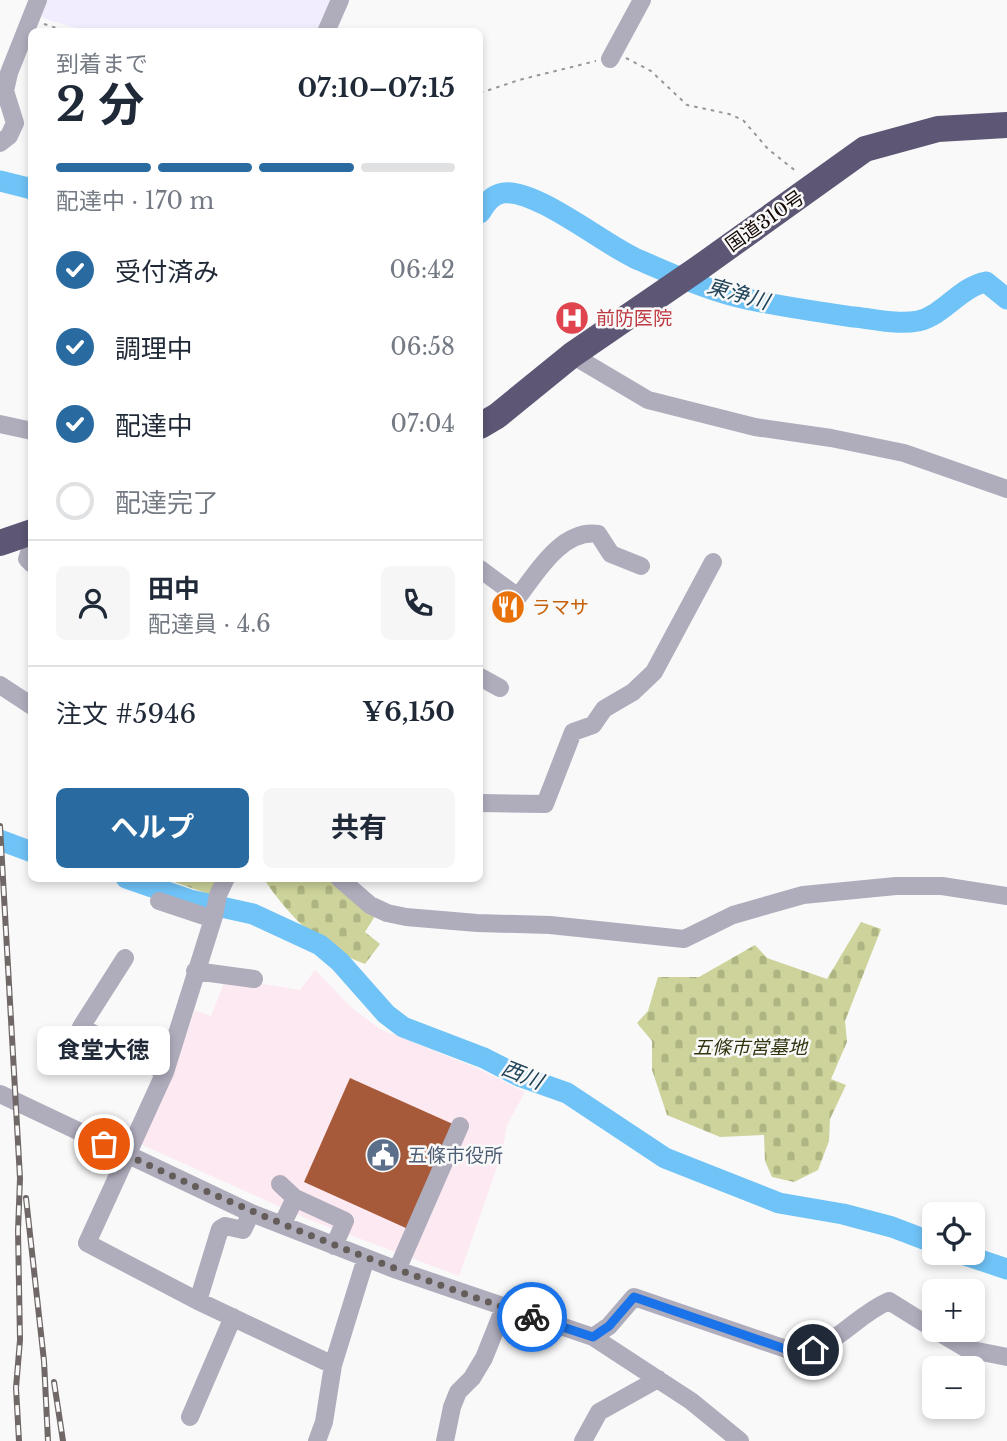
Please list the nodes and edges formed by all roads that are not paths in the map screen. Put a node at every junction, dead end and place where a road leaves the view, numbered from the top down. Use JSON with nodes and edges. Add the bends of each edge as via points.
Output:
{"nodes":[{"id":1,"x":38,"y":0,"type":"edge"},
{"id":2,"x":340,"y":0,"type":"edge"},
{"id":3,"x":642,"y":0,"type":"edge"},
{"id":4,"x":328,"y":28,"type":"edge"},
{"id":5,"x":610,"y":59,"type":"road end"},
{"id":6,"x":1007,"y":125,"type":"edge"},
{"id":7,"x":0,"y":143,"type":"edge"},
{"id":8,"x":572,"y":355,"type":"junction"},
{"id":9,"x":0,"y":424,"type":"edge"},
{"id":10,"x":483,"y":424,"type":"edge"},
{"id":11,"x":28,"y":429,"type":"edge"},
{"id":12,"x":1007,"y":489,"type":"edge"},
{"id":13,"x":0,"y":542,"type":"edge"},
{"id":14,"x":28,"y":549,"type":"edge"},
{"id":15,"x":713,"y":562,"type":"dead end"},
{"id":16,"x":641,"y":566,"type":"dead end"},
{"id":17,"x":483,"y":571,"type":"edge"},
{"id":18,"x":483,"y":679,"type":"edge"},
{"id":19,"x":0,"y":685,"type":"edge"},
{"id":20,"x":500,"y":688,"type":"dead end"},
{"id":21,"x":28,"y":703,"type":"edge"},
{"id":22,"x":483,"y":803,"type":"edge"},
{"id":23,"x":224,"y":882,"type":"edge"},
{"id":24,"x":344,"y":882,"type":"edge"},
{"id":25,"x":1007,"y":896,"type":"edge"},
{"id":26,"x":159,"y":901,"type":"dead end"},
{"id":27,"x":214,"y":917,"type":"junction"},
{"id":28,"x":125,"y":958,"type":"dead end"},
{"id":29,"x":195,"y":971,"type":"junction"},
{"id":30,"x":254,"y":979,"type":"dead end"},
{"id":31,"x":165,"y":1072,"type":"junction"},
{"id":32,"x":0,"y":1094,"type":"edge"},
{"id":33,"x":460,"y":1126,"type":"dead end"},
{"id":34,"x":126,"y":1155,"type":"junction"},
{"id":35,"x":280,"y":1184,"type":"dead end"},
{"id":36,"x":295,"y":1198,"type":"junction"},
{"id":37,"x":251,"y":1213,"type":"junction"},
{"id":38,"x":282,"y":1225,"type":"junction"},
{"id":39,"x":334,"y":1246,"type":"junction"},
{"id":40,"x":366,"y":1258,"type":"junction"},
{"id":41,"x":397,"y":1270,"type":"junction"},
{"id":42,"x":198,"y":1301,"type":"junction"},
{"id":43,"x":505,"y":1308,"type":"junction"},
{"id":44,"x":233,"y":1317,"type":"junction"},
{"id":45,"x":922,"y":1322,"type":"edge"},
{"id":46,"x":593,"y":1337,"type":"junction"},
{"id":47,"x":955,"y":1342,"type":"edge"},
{"id":48,"x":1007,"y":1357,"type":"edge"},
{"id":49,"x":333,"y":1365,"type":"junction"},
{"id":50,"x":657,"y":1379,"type":"junction"},
{"id":51,"x":190,"y":1417,"type":"dead end"},
{"id":52,"x":317,"y":1441,"type":"edge"},
{"id":53,"x":445,"y":1441,"type":"edge"},
{"id":54,"x":583,"y":1441,"type":"edge"},
{"id":55,"x":740,"y":1441,"type":"edge"}],
"edges":[{"from":1,"to":7,"type":"street","via":[[5,91],[15,123]]},
{"from":2,"to":4,"type":"street"},
{"from":3,"to":5,"type":"street"},
{"from":6,"to":8,"type":"highway","name":"国道310号","via":[[937,129],[865,149]]},
{"from":8,"to":10,"type":"highway","name":"国道310号"},
{"from":8,"to":12,"type":"street","via":[[648,400],[755,427],[904,453]]},
{"from":9,"to":11,"type":"street"},
{"from":13,"to":14,"type":"highway"},
{"from":15,"to":22,"type":"street","via":[[654,673],[604,709],[593,725],[573,732],[545,804]]},
{"from":16,"to":17,"type":"street","via":[[611,554],[598,534],[585,532],[565,542],[518,597]]},
{"from":18,"to":20,"type":"street"},
{"from":19,"to":21,"type":"street"},
{"from":23,"to":27,"type":"street"},
{"from":24,"to":25,"type":"street","via":[[370,905],[406,918],[550,925],[684,939],[733,915],[803,894],[942,886]]},
{"from":26,"to":27,"type":"street"},
{"from":27,"to":29,"type":"street"},
{"from":28,"to":31,"type":"street","via":[[81,1027]]},
{"from":29,"to":30,"type":"street"},
{"from":29,"to":31,"type":"street"},
{"from":31,"to":34,"type":"street"},
{"from":32,"to":34,"type":"street"},
{"from":33,"to":41,"type":"street"},
{"from":34,"to":37,"type":"street"},
{"from":34,"to":42,"type":"street","via":[[87,1242]]},
{"from":35,"to":36,"type":"street"},
{"from":36,"to":38,"type":"street"},
{"from":36,"to":39,"type":"street","via":[[345,1221]]},
{"from":37,"to":38,"type":"street"},
{"from":37,"to":42,"type":"street","via":[[243,1230],[220,1229]]},
{"from":38,"to":39,"type":"street"},
{"from":39,"to":40,"type":"street"},
{"from":40,"to":41,"type":"street"},
{"from":40,"to":49,"type":"street"},
{"from":41,"to":43,"type":"street"},
{"from":42,"to":44,"type":"street"},
{"from":43,"to":46,"type":"street"},
{"from":43,"to":53,"type":"street","via":[[484,1359],[458,1392]]},
{"from":44,"to":49,"type":"street"},
{"from":44,"to":51,"type":"street"},
{"from":45,"to":46,"type":"street","via":[[889,1301],[874,1307],[832,1341],[794,1352],[634,1297]]},
{"from":46,"to":50,"type":"street"},
{"from":47,"to":48,"type":"street"},
{"from":49,"to":52,"type":"street"},
{"from":50,"to":54,"type":"street","via":[[599,1412]]},
{"from":50,"to":55,"type":"street"}]}
